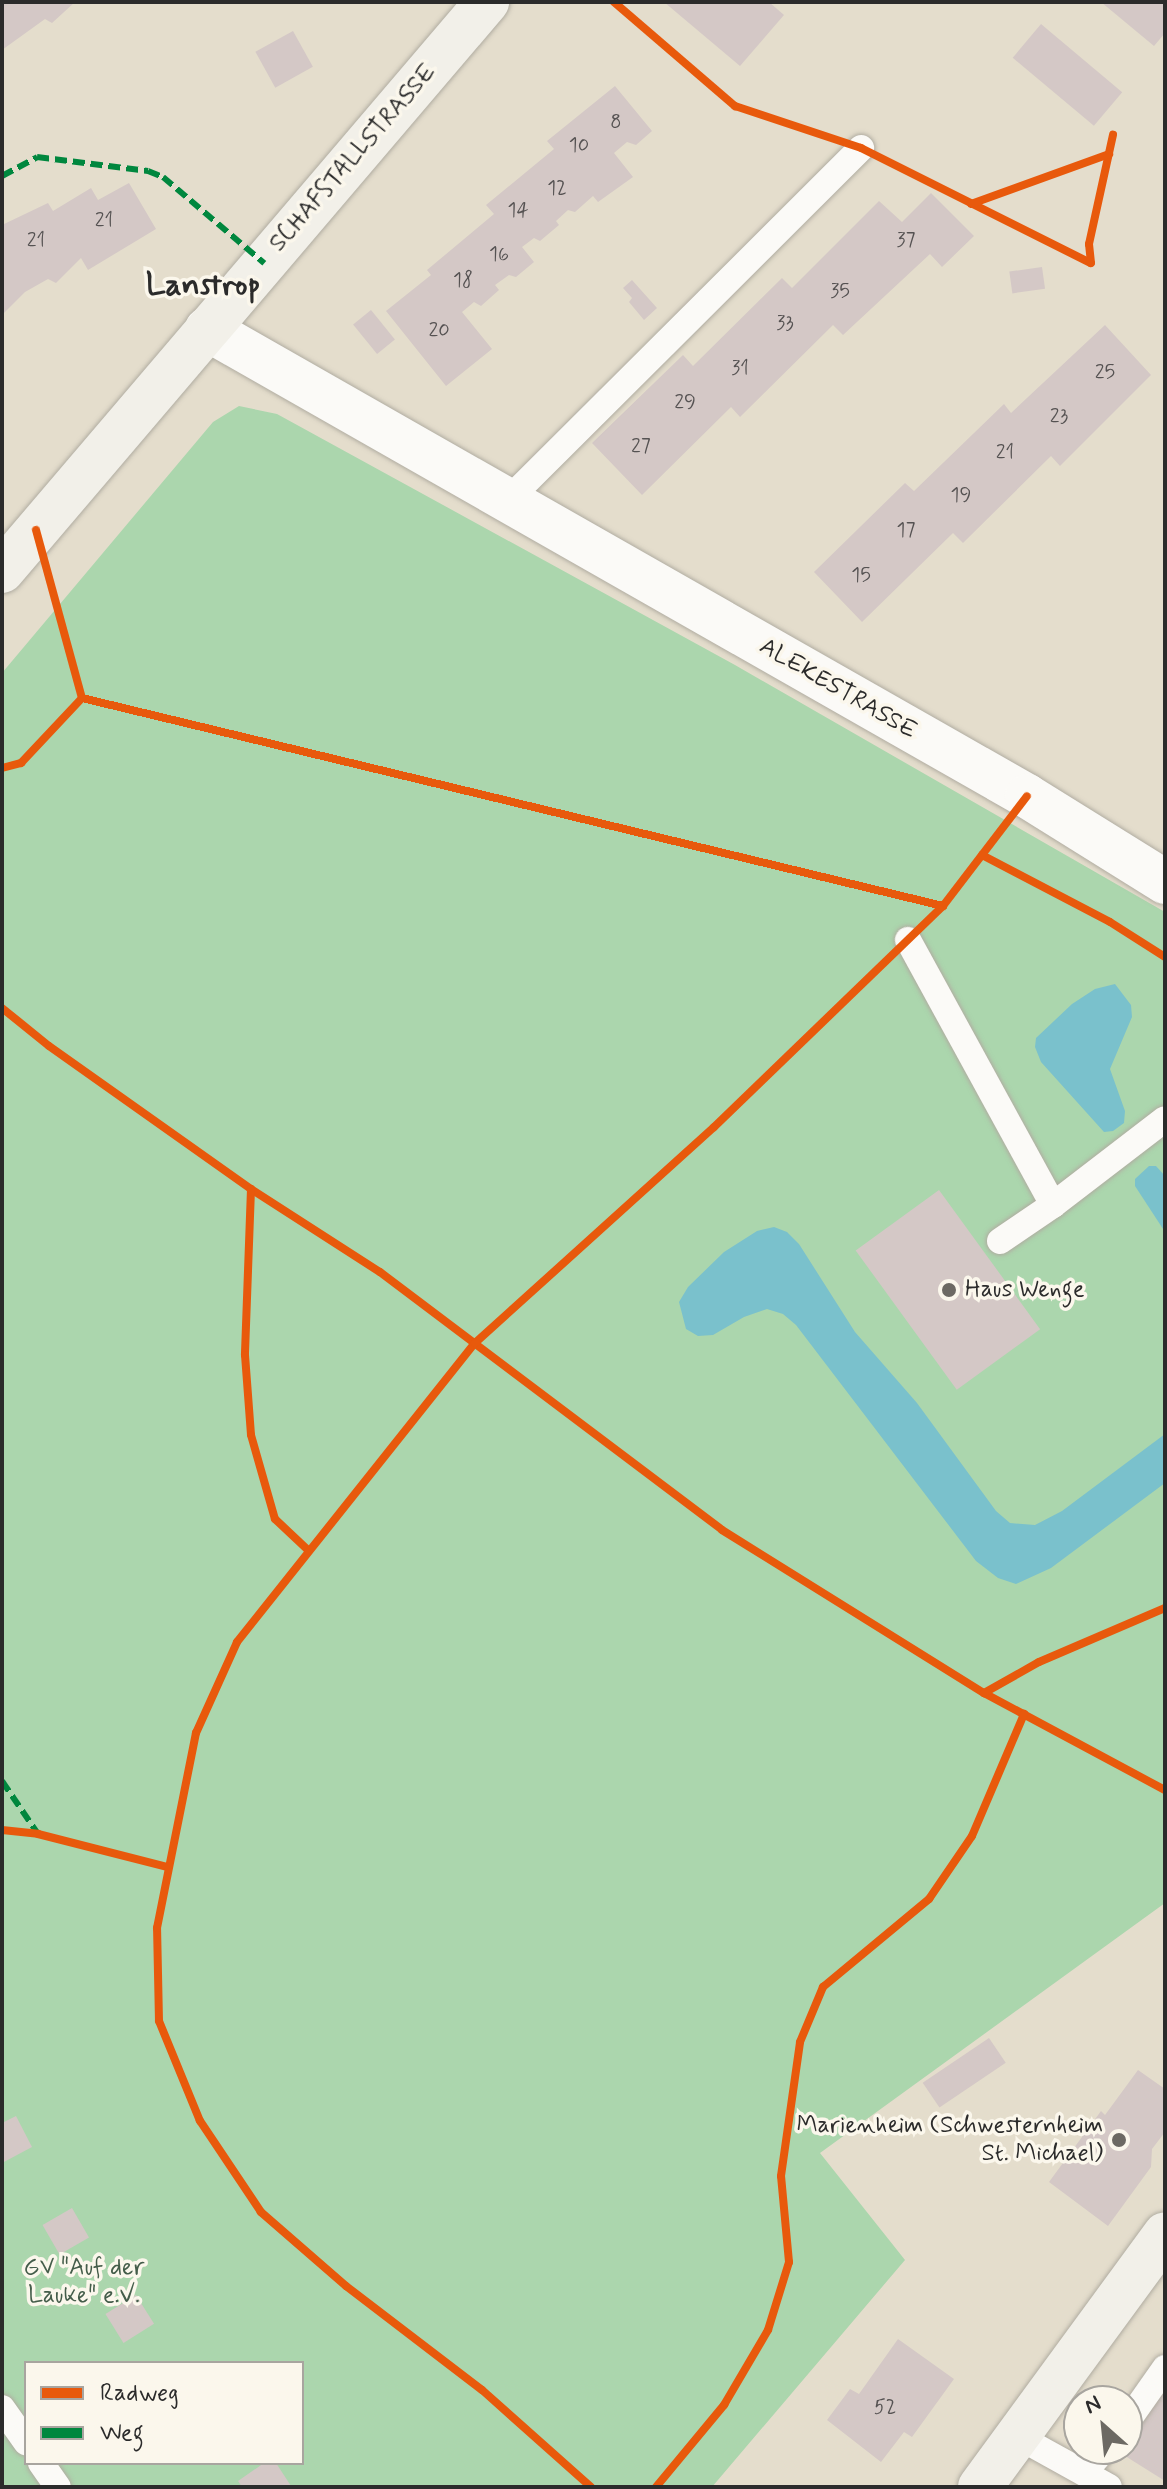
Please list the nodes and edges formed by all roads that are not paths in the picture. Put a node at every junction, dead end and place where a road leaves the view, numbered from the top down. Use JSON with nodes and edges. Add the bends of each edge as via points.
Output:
{"nodes":[{"id":1,"x":487,"y":2,"type":"edge"},
{"id":2,"x":861,"y":148,"type":"dead end"},
{"id":3,"x":207,"y":329,"type":"junction"},
{"id":4,"x":507,"y":501,"type":"junction"},
{"id":5,"x":2,"y":571,"type":"edge"},
{"id":6,"x":1165,"y":882,"type":"edge"},
{"id":7,"x":908,"y":940,"type":"dead end"},
{"id":8,"x":1165,"y":1119,"type":"edge"},
{"id":9,"x":1053,"y":1205,"type":"junction"},
{"id":10,"x":1000,"y":1241,"type":"dead end"},
{"id":11,"x":1165,"y":2234,"type":"edge"},
{"id":12,"x":1165,"y":2368,"type":"edge"},
{"id":13,"x":1143,"y":2399,"type":"edge"},
{"id":14,"x":2,"y":2408,"type":"edge"},
{"id":15,"x":1017,"y":2436,"type":"junction"},
{"id":16,"x":24,"y":2439,"type":"edge"},
{"id":17,"x":42,"y":2465,"type":"edge"},
{"id":18,"x":1090,"y":2465,"type":"edge"},
{"id":19,"x":1084,"y":2472,"type":"junction"},
{"id":20,"x":58,"y":2487,"type":"edge"},
{"id":21,"x":980,"y":2487,"type":"edge"},
{"id":22,"x":1109,"y":2487,"type":"edge"}],
"edges":[{"from":1,"to":3,"type":"street","name":"SCHAFSTALLSTRASSE"},
{"from":2,"to":4,"type":"lane"},
{"from":3,"to":4,"type":"street","name":"ALEKESTRASSE"},
{"from":3,"to":5,"type":"street","name":"SCHAFSTALLSTRASSE"},
{"from":4,"to":6,"type":"street","name":"ALEKESTRASSE","via":[[1027,796]]},
{"from":7,"to":9,"type":"lane"},
{"from":8,"to":9,"type":"lane"},
{"from":9,"to":10,"type":"lane"},
{"from":11,"to":15,"type":"street"},
{"from":12,"to":13,"type":"lane"},
{"from":14,"to":16,"type":"lane"},
{"from":15,"to":19,"type":"lane"},
{"from":15,"to":21,"type":"street"},
{"from":17,"to":20,"type":"lane"},
{"from":18,"to":19,"type":"lane"},
{"from":19,"to":22,"type":"lane"}]}
